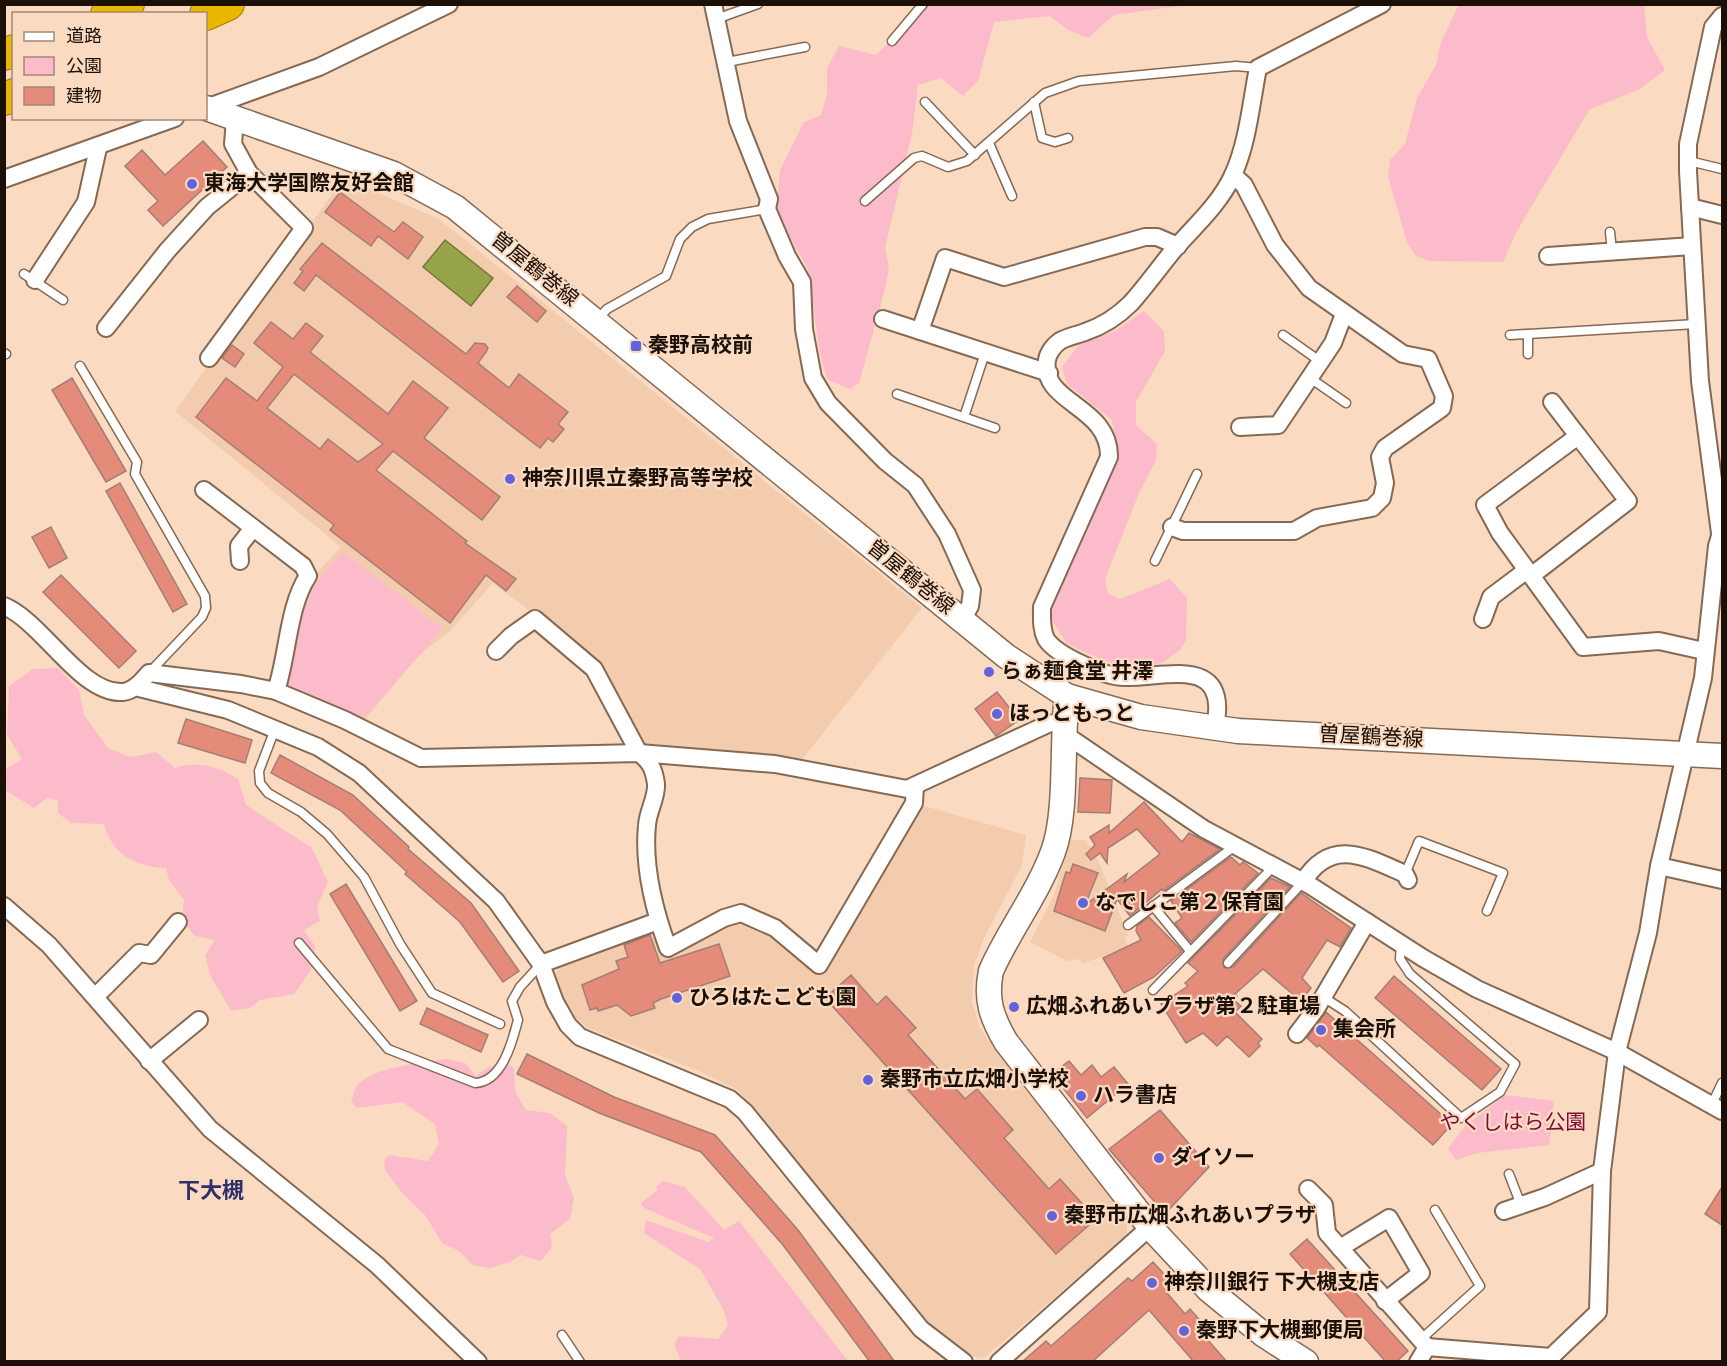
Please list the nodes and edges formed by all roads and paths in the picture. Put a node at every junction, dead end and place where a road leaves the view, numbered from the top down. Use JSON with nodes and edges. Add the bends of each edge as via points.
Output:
{"nodes":[{"id":1,"x":128,"y":4,"type":"edge"},
{"id":2,"x":228,"y":4,"type":"edge"},
{"id":3,"x":449,"y":4,"type":"edge"},
{"id":4,"x":759,"y":4,"type":"edge"},
{"id":5,"x":923,"y":4,"type":"edge"},
{"id":6,"x":1382,"y":4,"type":"edge"},
{"id":7,"x":716,"y":11,"type":"edge"},
{"id":8,"x":111,"y":12,"type":"edge"},
{"id":9,"x":207,"y":14,"type":"edge"},
{"id":10,"x":1722,"y":16,"type":"edge"},
{"id":11,"x":892,"y":41,"type":"dead end"},
{"id":12,"x":805,"y":47,"type":"dead end"},
{"id":13,"x":727,"y":62,"type":"junction"},
{"id":14,"x":1714,"y":67,"type":"edge"},
{"id":15,"x":1258,"y":68,"type":"junction"},
{"id":16,"x":924,"y":102,"type":"dead end"},
{"id":17,"x":1034,"y":102,"type":"junction"},
{"id":18,"x":207,"y":108,"type":"edge"},
{"id":19,"x":207,"y":108,"type":"edge"},
{"id":20,"x":235,"y":119,"type":"junction"},
{"id":21,"x":170,"y":120,"type":"edge"},
{"id":22,"x":1068,"y":138,"type":"dead end"},
{"id":23,"x":989,"y":143,"type":"junction"},
{"id":24,"x":98,"y":148,"type":"junction"},
{"id":25,"x":975,"y":155,"type":"junction"},
{"id":26,"x":1689,"y":161,"type":"junction"},
{"id":27,"x":1722,"y":169,"type":"edge"},
{"id":28,"x":249,"y":173,"type":"junction"},
{"id":29,"x":1233,"y":175,"type":"junction"},
{"id":30,"x":4,"y":179,"type":"edge"},
{"id":31,"x":1012,"y":196,"type":"dead end"},
{"id":32,"x":865,"y":201,"type":"dead end"},
{"id":33,"x":1690,"y":207,"type":"junction"},
{"id":34,"x":767,"y":208,"type":"junction"},
{"id":35,"x":1722,"y":215,"type":"edge"},
{"id":36,"x":1610,"y":232,"type":"dead end"},
{"id":37,"x":1178,"y":246,"type":"junction"},
{"id":38,"x":1692,"y":246,"type":"junction"},
{"id":39,"x":1612,"y":252,"type":"junction"},
{"id":40,"x":1548,"y":256,"type":"dead end"},
{"id":41,"x":30,"y":277,"type":"joint"},
{"id":42,"x":63,"y":300,"type":"dead end"},
{"id":43,"x":1344,"y":314,"type":"junction"},
{"id":44,"x":883,"y":319,"type":"dead end"},
{"id":45,"x":597,"y":320,"type":"junction"},
{"id":46,"x":1696,"y":324,"type":"junction"},
{"id":47,"x":106,"y":328,"type":"dead end"},
{"id":48,"x":920,"y":331,"type":"junction"},
{"id":49,"x":1283,"y":334,"type":"dead end"},
{"id":50,"x":1528,"y":334,"type":"junction"},
{"id":51,"x":1510,"y":335,"type":"dead end"},
{"id":52,"x":985,"y":353,"type":"junction"},
{"id":53,"x":1528,"y":354,"type":"dead end"},
{"id":54,"x":209,"y":358,"type":"dead end"},
{"id":55,"x":1321,"y":362,"type":"junction"},
{"id":56,"x":80,"y":366,"type":"dead end"},
{"id":57,"x":1048,"y":373,"type":"junction"},
{"id":58,"x":1310,"y":378,"type":"junction"},
{"id":59,"x":897,"y":394,"type":"dead end"},
{"id":60,"x":1552,"y":402,"type":"dead end"},
{"id":61,"x":1346,"y":403,"type":"dead end"},
{"id":62,"x":964,"y":417,"type":"junction"},
{"id":63,"x":1240,"y":427,"type":"dead end"},
{"id":64,"x":994,"y":428,"type":"dead end"},
{"id":65,"x":1578,"y":435,"type":"junction"},
{"id":66,"x":1197,"y":474,"type":"dead end"},
{"id":67,"x":204,"y":490,"type":"dead end"},
{"id":68,"x":1172,"y":527,"type":"junction"},
{"id":69,"x":253,"y":528,"type":"junction"},
{"id":70,"x":1721,"y":531,"type":"edge"},
{"id":71,"x":240,"y":561,"type":"dead end"},
{"id":72,"x":1155,"y":561,"type":"dead end"},
{"id":73,"x":1529,"y":573,"type":"junction"},
{"id":74,"x":4,"y":606,"type":"edge"},
{"id":75,"x":1483,"y":619,"type":"dead end"},
{"id":76,"x":962,"y":620,"type":"junction"},
{"id":77,"x":496,"y":651,"type":"dead end"},
{"id":78,"x":1704,"y":651,"type":"junction"},
{"id":79,"x":149,"y":673,"type":"junction"},
{"id":80,"x":135,"y":687,"type":"junction"},
{"id":81,"x":276,"y":691,"type":"junction"},
{"id":82,"x":1067,"y":696,"type":"junction"},
{"id":83,"x":1063,"y":727,"type":"junction"},
{"id":84,"x":275,"y":728,"type":"junction"},
{"id":85,"x":1215,"y":728,"type":"junction"},
{"id":86,"x":639,"y":753,"type":"junction"},
{"id":87,"x":1684,"y":755,"type":"junction"},
{"id":88,"x":1722,"y":756,"type":"edge"},
{"id":89,"x":915,"y":786,"type":"junction"},
{"id":90,"x":1235,"y":845,"type":"junction"},
{"id":91,"x":1274,"y":866,"type":"junction"},
{"id":92,"x":1659,"y":866,"type":"junction"},
{"id":93,"x":1406,"y":877,"type":"joint"},
{"id":94,"x":1722,"y":880,"type":"edge"},
{"id":95,"x":1303,"y":882,"type":"junction"},
{"id":96,"x":4,"y":906,"type":"edge"},
{"id":97,"x":1153,"y":906,"type":"junction"},
{"id":98,"x":1487,"y":911,"type":"dead end"},
{"id":99,"x":658,"y":921,"type":"junction"},
{"id":100,"x":178,"y":922,"type":"dead end"},
{"id":101,"x":1366,"y":922,"type":"junction"},
{"id":102,"x":1128,"y":925,"type":"dead end"},
{"id":103,"x":298,"y":943,"type":"dead end"},
{"id":104,"x":1401,"y":944,"type":"junction"},
{"id":105,"x":1190,"y":951,"type":"junction"},
{"id":106,"x":1228,"y":963,"type":"dead end"},
{"id":107,"x":542,"y":964,"type":"junction"},
{"id":108,"x":1153,"y":990,"type":"dead end"},
{"id":109,"x":1323,"y":996,"type":"junction"},
{"id":110,"x":95,"y":997,"type":"junction"},
{"id":111,"x":199,"y":1020,"type":"dead end"},
{"id":112,"x":500,"y":1024,"type":"dead end"},
{"id":113,"x":1297,"y":1034,"type":"dead end"},
{"id":114,"x":1617,"y":1052,"type":"junction"},
{"id":115,"x":149,"y":1061,"type":"junction"},
{"id":116,"x":1722,"y":1083,"type":"edge"},
{"id":117,"x":1717,"y":1108,"type":"edge"},
{"id":118,"x":1602,"y":1171,"type":"junction"},
{"id":119,"x":1509,"y":1174,"type":"dead end"},
{"id":120,"x":1308,"y":1188,"type":"dead end"},
{"id":121,"x":1513,"y":1208,"type":"joint"},
{"id":122,"x":1435,"y":1210,"type":"dead end"},
{"id":123,"x":1150,"y":1227,"type":"junction"},
{"id":124,"x":1340,"y":1248,"type":"junction"},
{"id":125,"x":1385,"y":1301,"type":"junction"},
{"id":126,"x":562,"y":1335,"type":"dead end"},
{"id":127,"x":1421,"y":1350,"type":"edge"},
{"id":128,"x":478,"y":1362,"type":"edge"},
{"id":129,"x":580,"y":1362,"type":"edge"},
{"id":130,"x":964,"y":1362,"type":"edge"},
{"id":131,"x":999,"y":1362,"type":"edge"},
{"id":132,"x":1306,"y":1362,"type":"edge"}],
"edges":[{"from":1,"to":8,"type":"highway"},
{"from":2,"to":9,"type":"highway"},
{"from":3,"to":18,"type":"street","via":[[319,67]]},
{"from":4,"to":7,"type":"lane"},
{"from":5,"to":11,"type":"lane"},
{"from":6,"to":15,"type":"street"},
{"from":7,"to":13,"type":"street"},
{"from":10,"to":14,"type":"street","via":[[1713,27]]},
{"from":12,"to":13,"type":"lane"},
{"from":13,"to":34,"type":"street","via":[[738,121],[769,199]]},
{"from":14,"to":26,"type":"street","via":[[1688,144]]},
{"from":15,"to":17,"type":"lane","via":[[1236,66],[1079,81],[1045,93]]},
{"from":15,"to":29,"type":"street"},
{"from":16,"to":25,"type":"lane"},
{"from":17,"to":22,"type":"lane","via":[[1042,138]]},
{"from":17,"to":23,"type":"lane"},
{"from":19,"to":20,"type":"main road","name":"曽屋鶴巻線"},
{"from":20,"to":28,"type":"street","via":[[233,144]]},
{"from":20,"to":45,"type":"main road","name":"曽屋鶴巻線","via":[[394,174],[455,207]]},
{"from":21,"to":24,"type":"street"},
{"from":23,"to":25,"type":"lane"},
{"from":23,"to":31,"type":"lane"},
{"from":24,"to":30,"type":"street"},
{"from":24,"to":41,"type":"street","via":[[86,202]]},
{"from":25,"to":32,"type":"lane","via":[[948,167],[922,156],[914,158]]},
{"from":26,"to":27,"type":"lane"},
{"from":26,"to":33,"type":"street"},
{"from":28,"to":47,"type":"street","via":[[167,250]]},
{"from":28,"to":54,"type":"street","via":[[304,228]]},
{"from":29,"to":37,"type":"street","via":[[1208,216]]},
{"from":29,"to":43,"type":"street","via":[[1244,185],[1275,245],[1309,288]]},
{"from":33,"to":35,"type":"street"},
{"from":33,"to":38,"type":"street"},
{"from":34,"to":45,"type":"lane","via":[[708,219],[692,227],[680,239],[666,276],[607,309]]},
{"from":34,"to":76,"type":"street","via":[[802,282],[804,329],[813,378],[828,403],[885,461],[915,485],[947,534],[972,590],[970,606]]},
{"from":36,"to":39,"type":"lane"},
{"from":37,"to":48,"type":"street","via":[[1157,237],[1145,237],[1004,278],[945,258]]},
{"from":37,"to":57,"type":"street","via":[[1111,320],[1060,341],[1046,360]]},
{"from":38,"to":39,"type":"street"},
{"from":38,"to":46,"type":"street"},
{"from":39,"to":40,"type":"street"},
{"from":41,"to":42,"type":"lane"},
{"from":43,"to":55,"type":"street"},
{"from":43,"to":68,"type":"street","via":[[1403,354],[1428,359],[1444,396],[1442,408],[1384,448],[1380,457],[1385,483],[1382,498],[1372,508],[1317,518],[1294,531],[1183,531]]},
{"from":44,"to":48,"type":"street"},
{"from":45,"to":76,"type":"main road","name":"曽屋鶴巻線"},
{"from":46,"to":50,"type":"lane"},
{"from":46,"to":70,"type":"street"},
{"from":48,"to":52,"type":"street"},
{"from":49,"to":55,"type":"lane"},
{"from":50,"to":51,"type":"lane"},
{"from":50,"to":53,"type":"lane"},
{"from":52,"to":57,"type":"street"},
{"from":52,"to":62,"type":"lane"},
{"from":55,"to":58,"type":"street"},
{"from":56,"to":79,"type":"lane","via":[[137,462],[135,474],[205,596],[202,618]]},
{"from":57,"to":85,"type":"street","via":[[1062,397],[1095,419],[1109,442],[1109,457],[1042,607],[1041,624],[1046,639],[1057,652],[1108,675],[1175,672],[1201,677],[1212,688],[1219,709]]},
{"from":58,"to":61,"type":"lane"},
{"from":58,"to":63,"type":"street","via":[[1278,425]]},
{"from":59,"to":62,"type":"lane"},
{"from":60,"to":65,"type":"street"},
{"from":62,"to":64,"type":"lane"},
{"from":65,"to":73,"type":"street","via":[[1485,506]]},
{"from":65,"to":73,"type":"street","via":[[1628,501]]},
{"from":66,"to":68,"type":"lane"},
{"from":67,"to":69,"type":"street"},
{"from":68,"to":72,"type":"lane"},
{"from":69,"to":71,"type":"street","via":[[239,546]]},
{"from":69,"to":81,"type":"street","via":[[303,566],[308,576],[299,590],[285,665]]},
{"from":70,"to":78,"type":"street"},
{"from":73,"to":75,"type":"street","via":[[1491,597]]},
{"from":73,"to":78,"type":"street","via":[[1583,647],[1659,642]]},
{"from":74,"to":80,"type":"street","via":[[33,625],[95,685],[122,692]]},
{"from":76,"to":82,"type":"main road","name":"曽屋鶴巻線","via":[[1006,656]]},
{"from":77,"to":86,"type":"street","via":[[535,619],[594,669]]},
{"from":78,"to":87,"type":"street","via":[[1703,678]]},
{"from":79,"to":80,"type":"street"},
{"from":79,"to":81,"type":"street"},
{"from":80,"to":84,"type":"street","via":[[228,710]]},
{"from":81,"to":86,"type":"street","via":[[345,720],[421,759]]},
{"from":82,"to":83,"type":"main road"},
{"from":82,"to":85,"type":"main road","name":"曽屋鶴巻線","via":[[1141,717]]},
{"from":83,"to":89,"type":"street","via":[[1048,724]]},
{"from":83,"to":90,"type":"street","via":[[1158,799]]},
{"from":83,"to":123,"type":"main road","via":[[1061,798],[1054,850],[1039,885],[994,964],[988,1003],[993,1021],[1006,1042]]},
{"from":84,"to":107,"type":"street","via":[[318,747],[359,773],[496,901]]},
{"from":84,"to":112,"type":"lane","via":[[259,771],[260,783],[327,834],[364,877],[432,993]]},
{"from":85,"to":87,"type":"main road","name":"曽屋鶴巻線"},
{"from":86,"to":89,"type":"street","via":[[775,764],[907,789]]},
{"from":86,"to":99,"type":"street","via":[[651,762],[656,786],[646,823],[646,862]]},
{"from":87,"to":88,"type":"main road","name":"曽屋鶴巻線"},
{"from":87,"to":92,"type":"street"},
{"from":89,"to":99,"type":"street","via":[[914,803],[819,965],[775,928],[741,913],[668,948]]},
{"from":90,"to":91,"type":"street"},
{"from":90,"to":97,"type":"lane"},
{"from":91,"to":95,"type":"street"},
{"from":91,"to":105,"type":"lane"},
{"from":92,"to":94,"type":"street"},
{"from":92,"to":114,"type":"street","via":[[1648,933]]},
{"from":93,"to":95,"type":"street","via":[[1358,853],[1342,854],[1313,866]]},
{"from":93,"to":98,"type":"lane","via":[[1419,841],[1503,873]]},
{"from":95,"to":101,"type":"street"},
{"from":95,"to":106,"type":"lane"},
{"from":96,"to":110,"type":"street","via":[[49,945]]},
{"from":97,"to":102,"type":"lane"},
{"from":97,"to":105,"type":"lane"},
{"from":99,"to":107,"type":"street"},
{"from":100,"to":110,"type":"street","via":[[151,955],[139,953]]},
{"from":101,"to":104,"type":"street"},
{"from":101,"to":109,"type":"street"},
{"from":103,"to":107,"type":"lane","via":[[388,1049],[475,1083],[495,1076],[518,1020],[512,1001]]},
{"from":104,"to":109,"type":"lane","via":[[1400,959],[1410,974],[1515,1064],[1500,1092],[1461,1118],[1345,1011]]},
{"from":104,"to":114,"type":"street","via":[[1478,988]]},
{"from":105,"to":108,"type":"lane"},
{"from":107,"to":130,"type":"street","via":[[555,1002],[580,1037],[730,1099],[745,1112],[921,1329]]},
{"from":109,"to":113,"type":"street"},
{"from":110,"to":115,"type":"street"},
{"from":111,"to":115,"type":"street"},
{"from":114,"to":117,"type":"street"},
{"from":114,"to":118,"type":"street"},
{"from":115,"to":128,"type":"street","via":[[210,1129],[377,1265]]},
{"from":116,"to":117,"type":"lane"},
{"from":118,"to":121,"type":"street"},
{"from":118,"to":127,"type":"street","via":[[1598,1312],[1551,1357]]},
{"from":119,"to":121,"type":"lane"},
{"from":120,"to":124,"type":"street","via":[[1324,1205],[1327,1233]]},
{"from":122,"to":127,"type":"lane","via":[[1480,1286]]},
{"from":123,"to":131,"type":"street"},
{"from":123,"to":132,"type":"main road","via":[[1209,1290],[1264,1335]]},
{"from":124,"to":125,"type":"street"},
{"from":124,"to":125,"type":"street","via":[[1389,1218],[1421,1273]]},
{"from":125,"to":127,"type":"street"},
{"from":126,"to":129,"type":"lane"}]}
